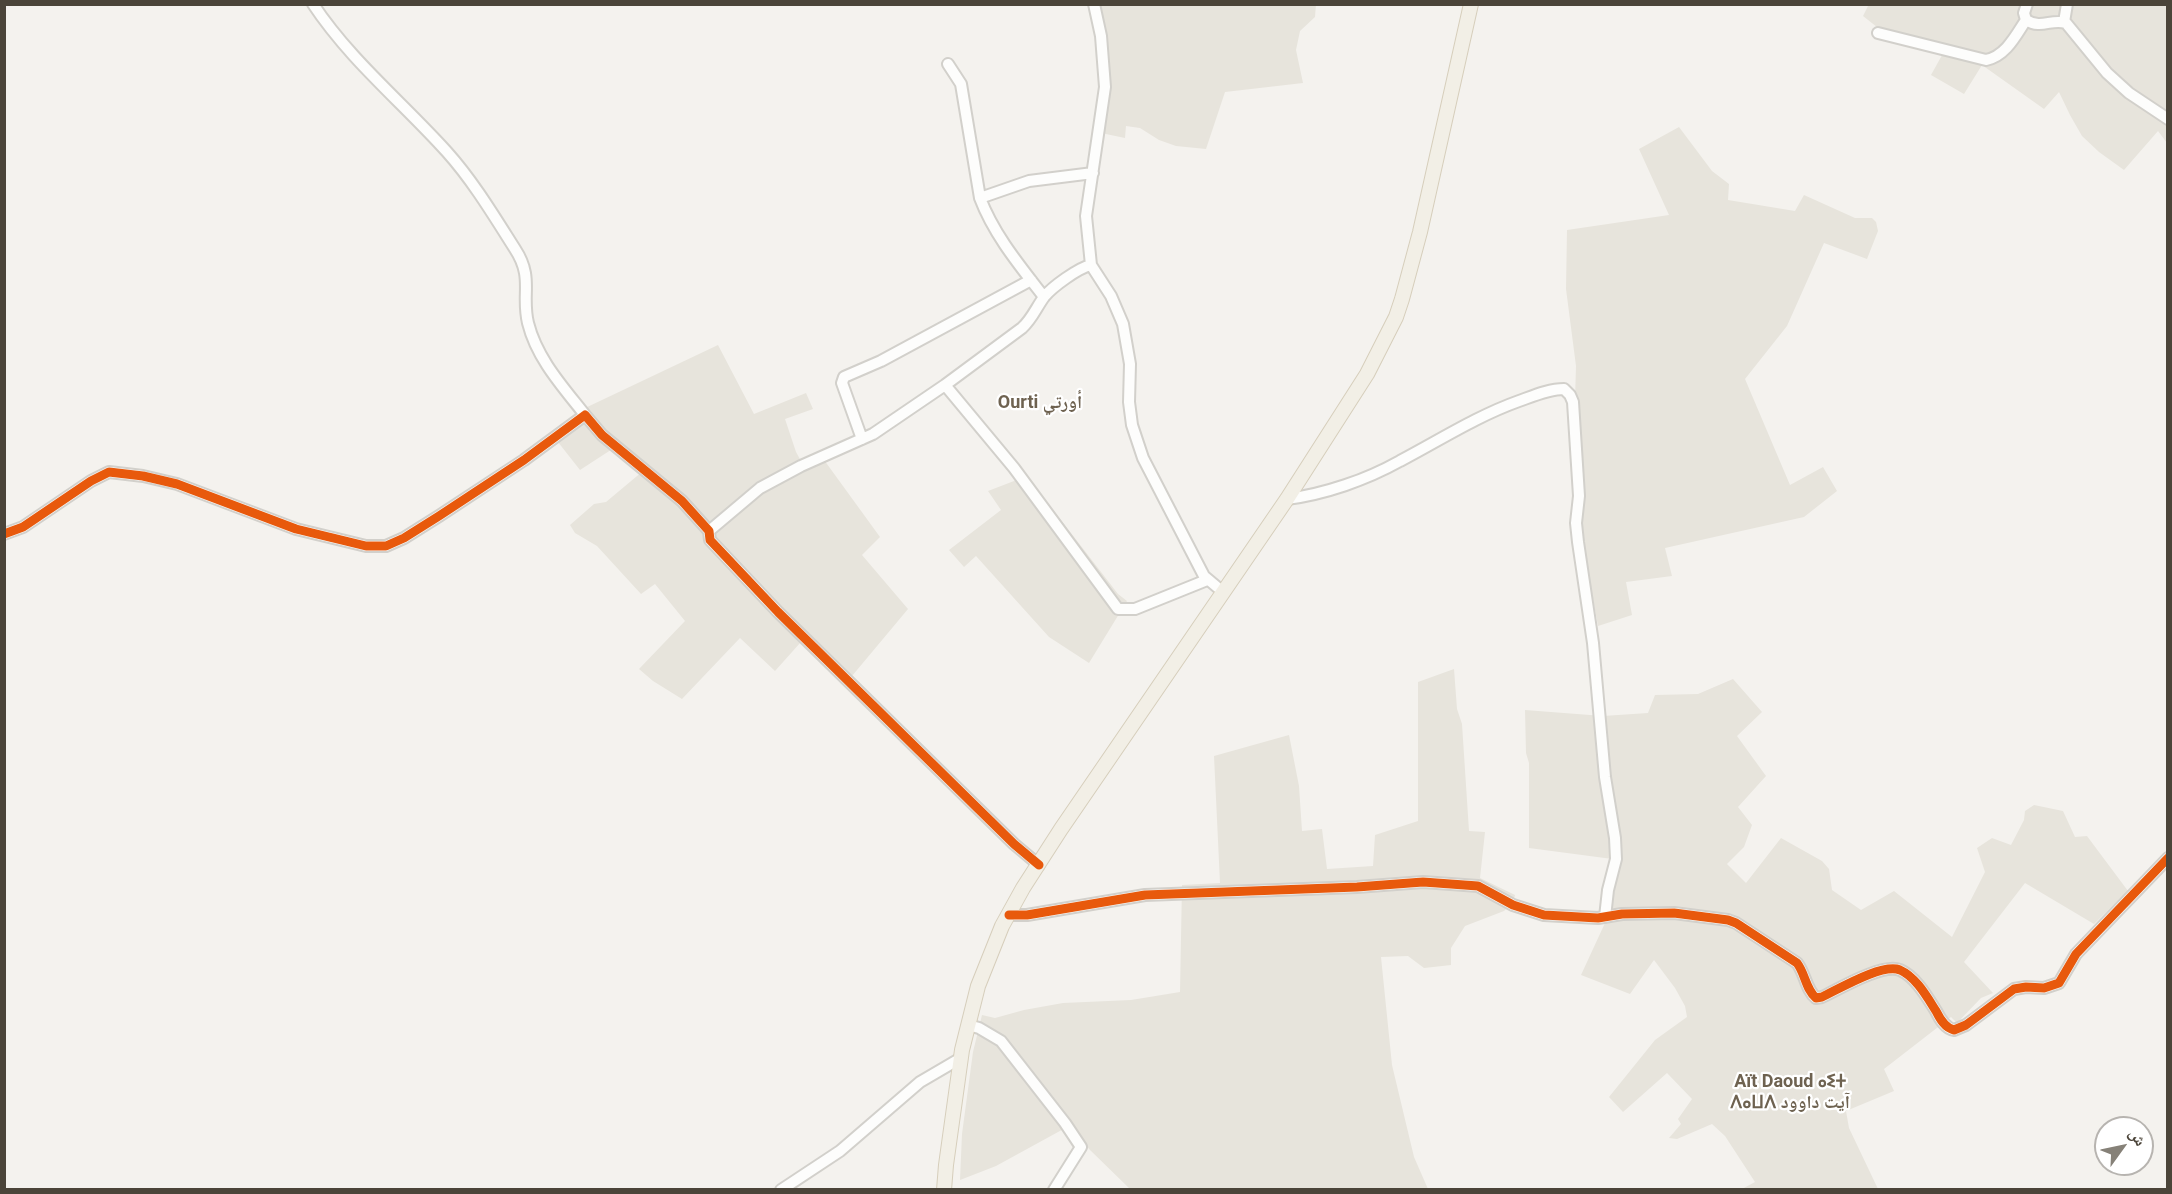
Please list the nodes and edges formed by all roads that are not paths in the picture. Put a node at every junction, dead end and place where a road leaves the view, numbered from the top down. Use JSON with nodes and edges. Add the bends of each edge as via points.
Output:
{"nodes":[{"id":1,"x":313,"y":4,"type":"edge"},
{"id":2,"x":1094,"y":4,"type":"edge"},
{"id":3,"x":1471,"y":4,"type":"edge"},
{"id":4,"x":2027,"y":4,"type":"edge"},
{"id":5,"x":2067,"y":4,"type":"edge"},
{"id":6,"x":2026,"y":20,"type":"junction"},
{"id":7,"x":2064,"y":22,"type":"junction"},
{"id":8,"x":1878,"y":33,"type":"dead end"},
{"id":9,"x":948,"y":63,"type":"dead end"},
{"id":10,"x":2168,"y":119,"type":"edge"},
{"id":11,"x":1093,"y":173,"type":"junction"},
{"id":12,"x":980,"y":198,"type":"junction"},
{"id":13,"x":1091,"y":265,"type":"junction"},
{"id":14,"x":1031,"y":280,"type":"junction"},
{"id":15,"x":1044,"y":297,"type":"junction"},
{"id":16,"x":945,"y":385,"type":"junction"},
{"id":17,"x":585,"y":415,"type":"junction"},
{"id":18,"x":862,"y":439,"type":"junction"},
{"id":19,"x":1287,"y":499,"type":"junction"},
{"id":20,"x":709,"y":531,"type":"junction"},
{"id":21,"x":4,"y":534,"type":"edge"},
{"id":22,"x":1207,"y":580,"type":"junction"},
{"id":23,"x":1223,"y":592,"type":"junction"},
{"id":24,"x":2168,"y":858,"type":"edge"},
{"id":25,"x":1039,"y":865,"type":"junction"},
{"id":26,"x":1009,"y":915,"type":"junction"},
{"id":27,"x":1605,"y":917,"type":"junction"},
{"id":28,"x":968,"y":1025,"type":"junction"},
{"id":29,"x":961,"y":1058,"type":"junction"},
{"id":30,"x":780,"y":1190,"type":"edge"},
{"id":31,"x":944,"y":1190,"type":"edge"},
{"id":32,"x":1054,"y":1190,"type":"edge"}],
"edges":[{"from":1,"to":17,"type":"street","via":[[337,36],[460,167],[517,252],[526,272],[528,321],[533,338],[546,364]]},
{"from":2,"to":11,"type":"street","via":[[1105,87]]},
{"from":3,"to":19,"type":"main road","via":[[1399,308],[1376,358]]},
{"from":4,"to":6,"type":"street"},
{"from":5,"to":7,"type":"street"},
{"from":6,"to":7,"type":"street","via":[[2036,25]]},
{"from":6,"to":8,"type":"street","via":[[2004,51],[1986,60]]},
{"from":7,"to":10,"type":"street","via":[[2107,73]]},
{"from":9,"to":12,"type":"street","via":[[961,84]]},
{"from":11,"to":12,"type":"street","via":[[1029,181]]},
{"from":11,"to":13,"type":"street","via":[[1086,216]]},
{"from":12,"to":14,"type":"street","via":[[992,225]]},
{"from":13,"to":15,"type":"street","via":[[1066,278]]},
{"from":13,"to":22,"type":"street","via":[[1123,324],[1136,439]]},
{"from":14,"to":15,"type":"street"},
{"from":14,"to":18,"type":"street","via":[[881,362],[842,378]]},
{"from":15,"to":16,"type":"street","via":[[1022,328]]},
{"from":16,"to":18,"type":"street"},
{"from":16,"to":22,"type":"street","via":[[1014,468],[1118,609],[1136,609]]},
{"from":17,"to":20,"type":"street","via":[[608,440],[676,495]]},
{"from":17,"to":21,"type":"street","via":[[440,516],[386,546],[366,546],[296,529],[177,484],[109,472],[23,527]]},
{"from":18,"to":20,"type":"street","via":[[760,488]]},
{"from":19,"to":23,"type":"main road"},
{"from":19,"to":27,"type":"street","via":[[1380,472],[1503,407],[1552,390],[1564,389],[1569,393],[1578,467],[1579,559],[1593,644],[1605,777],[1615,838],[1616,859]]},
{"from":20,"to":25,"type":"street","via":[[710,540],[778,612]]},
{"from":22,"to":23,"type":"street"},
{"from":23,"to":25,"type":"main road"},
{"from":24,"to":27,"type":"street","via":[[2076,954],[2058,983],[2007,992],[1954,1030],[1947,1028],[1920,987],[1899,970],[1878,972],[1816,998],[1797,963],[1736,923],[1674,913]]},
{"from":25,"to":26,"type":"main road"},
{"from":26,"to":27,"type":"street","via":[[1145,895],[1423,882],[1478,886],[1513,905],[1544,915]]},
{"from":26,"to":28,"type":"main road","via":[[984,969]]},
{"from":28,"to":29,"type":"main road"},
{"from":28,"to":32,"type":"street","via":[[993,1035],[1005,1046],[1082,1147]]},
{"from":29,"to":30,"type":"street","via":[[911,1089],[840,1151]]},
{"from":29,"to":31,"type":"main road"}]}
